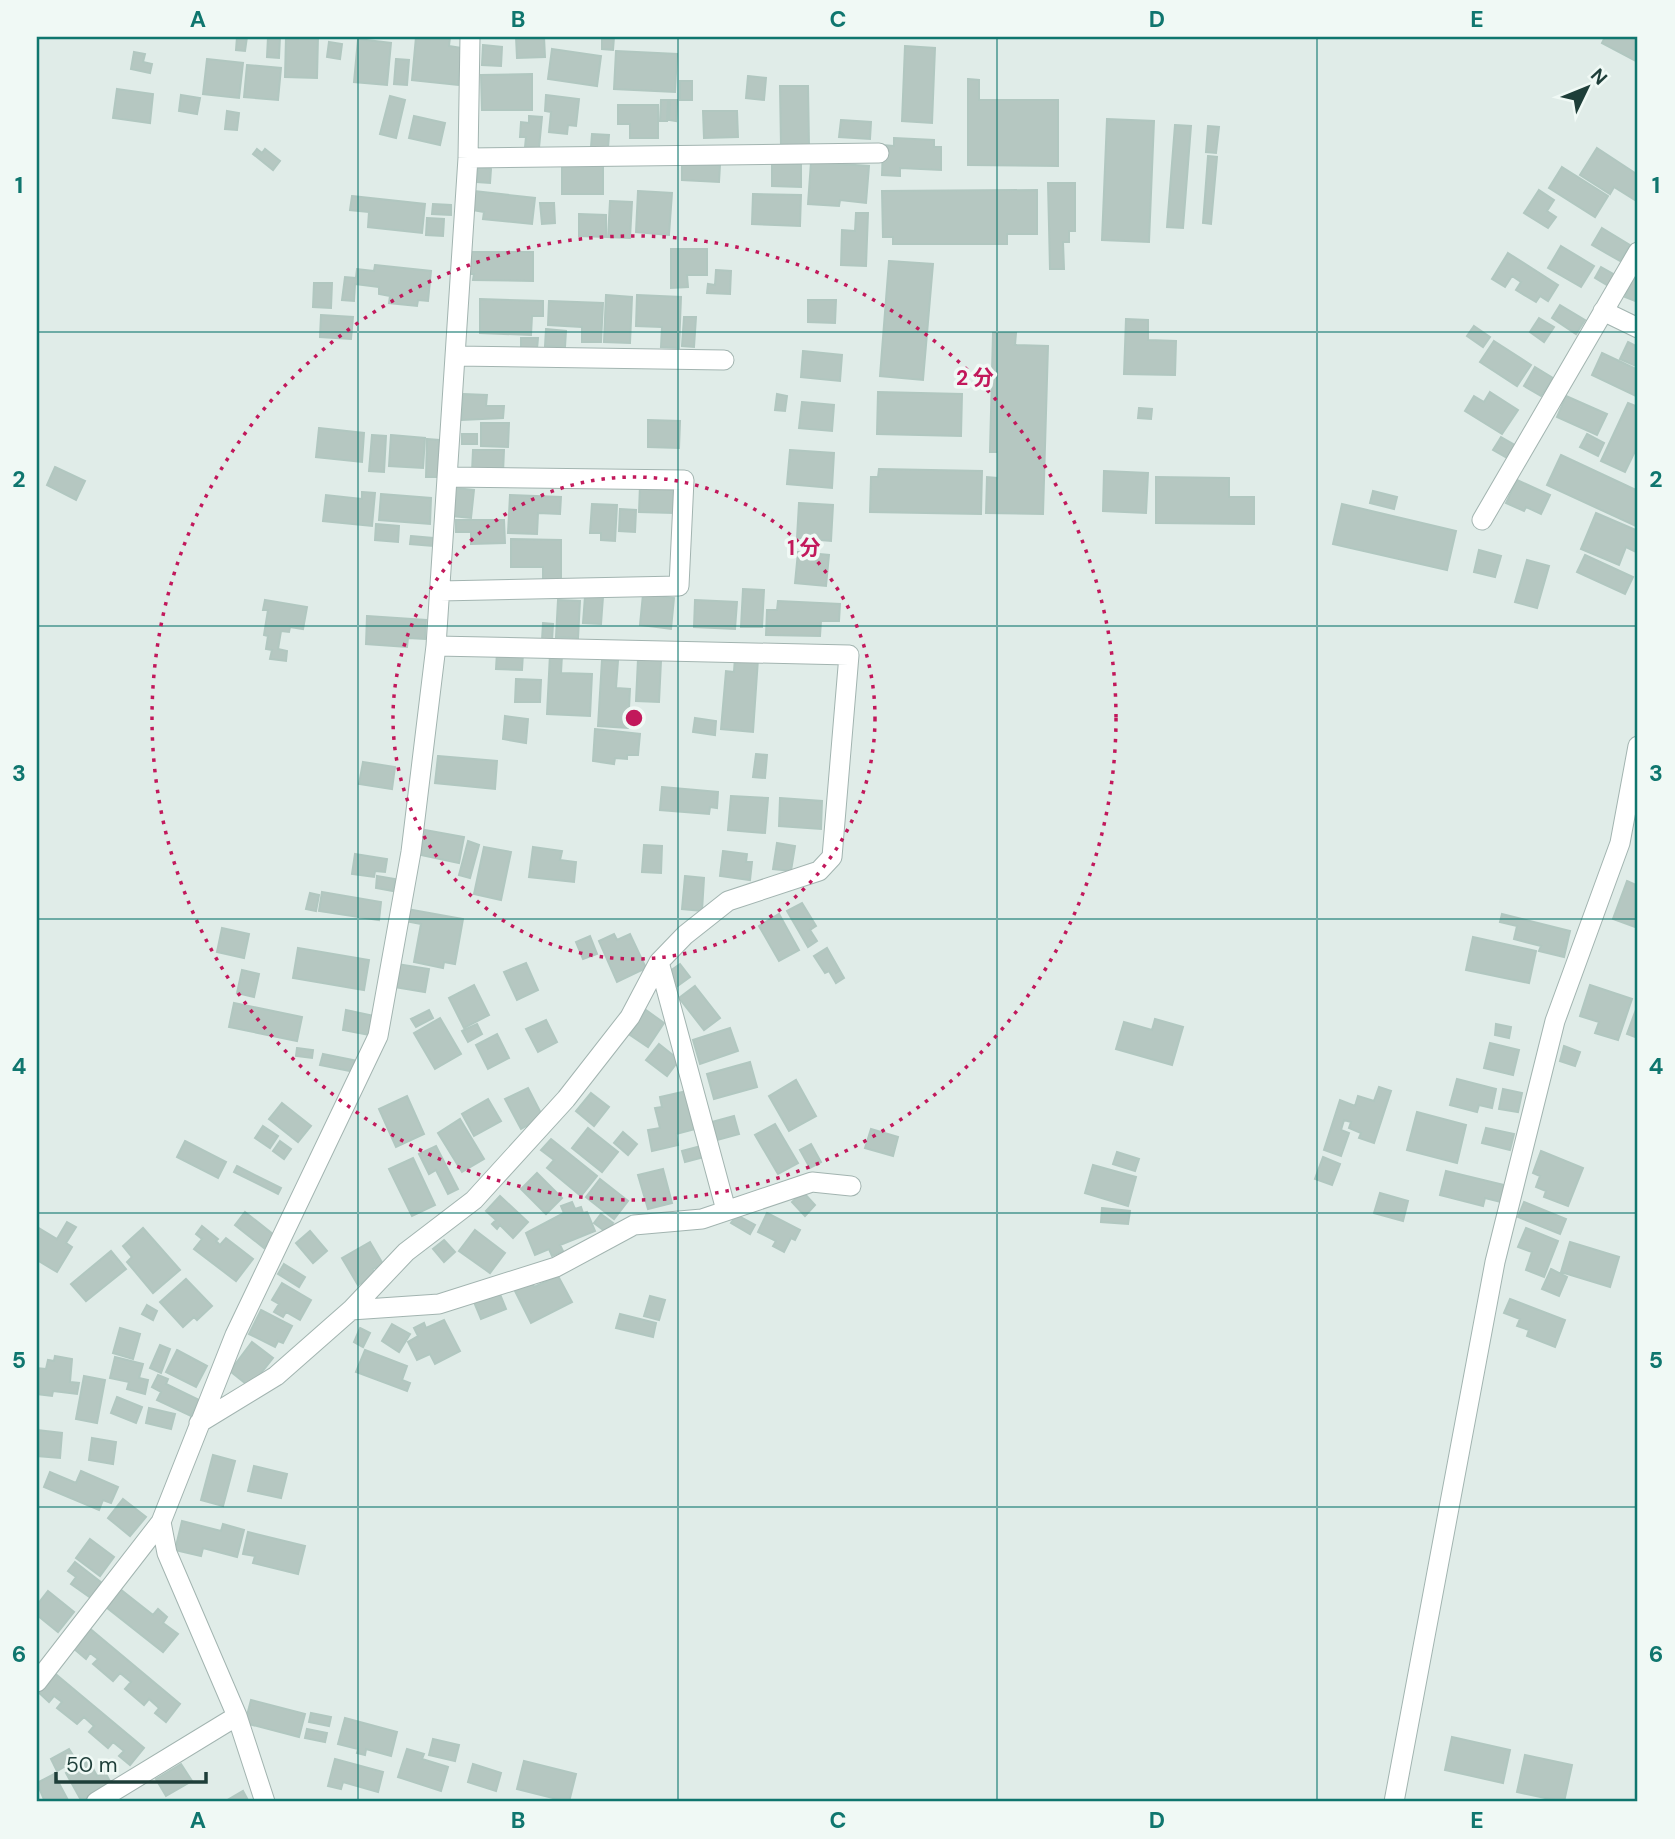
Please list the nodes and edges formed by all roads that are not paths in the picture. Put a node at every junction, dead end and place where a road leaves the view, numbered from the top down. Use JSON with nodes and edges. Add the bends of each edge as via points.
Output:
{"nodes":[{"id":1,"x":470,"y":37,"type":"edge"},
{"id":2,"x":879,"y":153,"type":"dead end"},
{"id":3,"x":468,"y":158,"type":"junction"},
{"id":4,"x":1638,"y":251,"type":"edge"},
{"id":5,"x":1602,"y":312,"type":"junction"},
{"id":6,"x":1638,"y":328,"type":"edge"},
{"id":7,"x":455,"y":356,"type":"junction"},
{"id":8,"x":724,"y":360,"type":"dead end"},
{"id":9,"x":447,"y":477,"type":"junction"},
{"id":10,"x":1482,"y":520,"type":"dead end"},
{"id":11,"x":440,"y":591,"type":"junction"},
{"id":12,"x":436,"y":646,"type":"junction"},
{"id":13,"x":1638,"y":746,"type":"edge"},
{"id":14,"x":1629,"y":841,"type":"edge"},
{"id":15,"x":659,"y":962,"type":"junction"},
{"id":16,"x":851,"y":1186,"type":"dead end"},
{"id":17,"x":726,"y":1210,"type":"junction"},
{"id":18,"x":351,"y":1310,"type":"junction"},
{"id":19,"x":199,"y":1423,"type":"junction"},
{"id":20,"x":161,"y":1522,"type":"junction"},
{"id":21,"x":37,"y":1682,"type":"edge"},
{"id":22,"x":237,"y":1716,"type":"junction"},
{"id":23,"x":96,"y":1802,"type":"edge"},
{"id":24,"x":265,"y":1802,"type":"edge"},
{"id":25,"x":1394,"y":1802,"type":"edge"}],
"edges":[{"from":1,"to":3,"type":"street"},
{"from":2,"to":3,"type":"street"},
{"from":3,"to":7,"type":"street"},
{"from":4,"to":5,"type":"street"},
{"from":5,"to":6,"type":"street"},
{"from":5,"to":10,"type":"street"},
{"from":7,"to":8,"type":"street"},
{"from":7,"to":9,"type":"street"},
{"from":9,"to":11,"type":"street"},
{"from":9,"to":11,"type":"street","via":[[684,480],[679,586]]},
{"from":11,"to":12,"type":"street"},
{"from":12,"to":15,"type":"street","via":[[849,655],[832,857],[819,871],[728,901]]},
{"from":12,"to":19,"type":"street","via":[[411,852],[377,1036],[235,1335]]},
{"from":13,"to":14,"type":"street"},
{"from":14,"to":25,"type":"street","via":[[1555,1021],[1495,1262]]},
{"from":15,"to":17,"type":"street"},
{"from":15,"to":18,"type":"street","via":[[630,1017],[566,1099],[474,1200],[406,1252]]},
{"from":16,"to":17,"type":"street","via":[[813,1182]]},
{"from":17,"to":18,"type":"street","via":[[702,1219],[634,1225],[556,1267],[439,1304]]},
{"from":18,"to":19,"type":"street","via":[[276,1376]]},
{"from":19,"to":20,"type":"street"},
{"from":20,"to":21,"type":"street"},
{"from":20,"to":22,"type":"street","via":[[167,1553]]},
{"from":22,"to":23,"type":"street"},
{"from":22,"to":24,"type":"street"}]}
